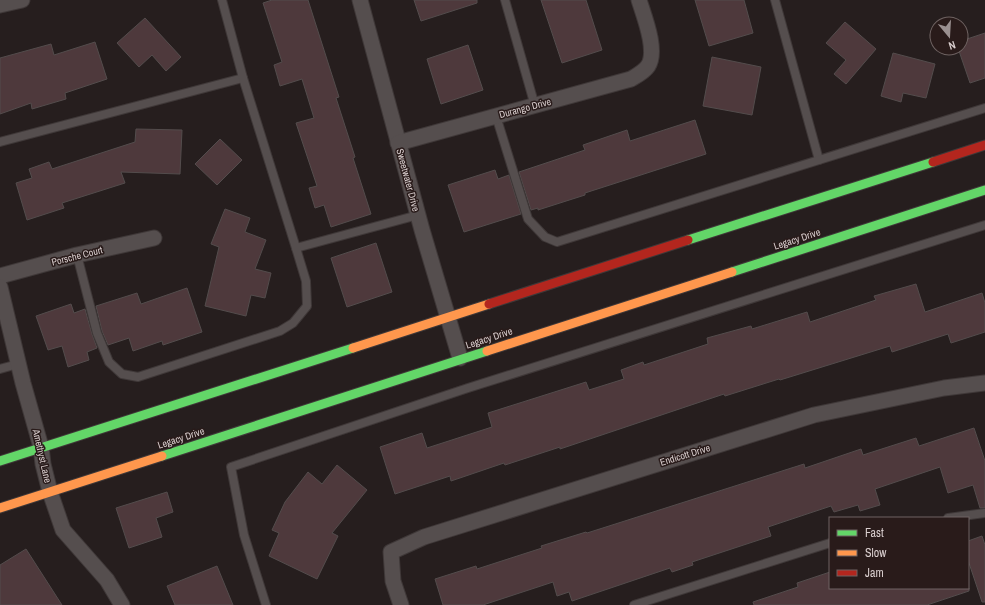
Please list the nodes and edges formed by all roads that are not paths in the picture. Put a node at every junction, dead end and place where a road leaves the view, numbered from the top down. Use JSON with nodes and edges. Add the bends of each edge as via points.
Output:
{"nodes":[{"id":1,"x":22,"y":0,"type":"edge"},
{"id":2,"x":222,"y":0,"type":"edge"},
{"id":3,"x":360,"y":0,"type":"edge"},
{"id":4,"x":505,"y":0,"type":"edge"},
{"id":5,"x":640,"y":0,"type":"edge"},
{"id":6,"x":775,"y":0,"type":"edge"},
{"id":7,"x":0,"y":5,"type":"edge"},
{"id":8,"x":243,"y":78,"type":"junction"},
{"id":9,"x":535,"y":106,"type":"junction"},
{"id":10,"x":985,"y":108,"type":"edge"},
{"id":11,"x":496,"y":116,"type":"junction"},
{"id":12,"x":0,"y":142,"type":"edge"},
{"id":13,"x":398,"y":143,"type":"junction"},
{"id":14,"x":985,"y":145,"type":"edge"},
{"id":15,"x":819,"y":160,"type":"junction"},
{"id":16,"x":985,"y":190,"type":"edge"},
{"id":17,"x":418,"y":215,"type":"junction"},
{"id":18,"x":985,"y":224,"type":"edge"},
{"id":19,"x":154,"y":238,"type":"dead end"},
{"id":20,"x":296,"y":248,"type":"junction"},
{"id":21,"x":77,"y":255,"type":"junction"},
{"id":22,"x":0,"y":276,"type":"edge"},
{"id":23,"x":0,"y":287,"type":"edge"},
{"id":24,"x":448,"y":317,"type":"junction"},
{"id":25,"x":460,"y":358,"type":"junction"},
{"id":26,"x":18,"y":364,"type":"junction"},
{"id":27,"x":0,"y":369,"type":"edge"},
{"id":28,"x":985,"y":383,"type":"edge"},
{"id":29,"x":41,"y":447,"type":"junction"},
{"id":30,"x":0,"y":461,"type":"edge"},
{"id":31,"x":50,"y":492,"type":"junction"},
{"id":32,"x":0,"y":508,"type":"edge"},
{"id":33,"x":985,"y":513,"type":"edge"},
{"id":34,"x":955,"y":517,"type":"edge"},
{"id":35,"x":829,"y":543,"type":"edge"},
{"id":36,"x":122,"y":605,"type":"edge"},
{"id":37,"x":266,"y":605,"type":"edge"},
{"id":38,"x":401,"y":605,"type":"edge"},
{"id":39,"x":634,"y":605,"type":"edge"}],
"edges":[{"from":1,"to":7,"type":"street"},
{"from":2,"to":8,"type":"lane"},
{"from":3,"to":13,"type":"street","name":"Sweetwater Drive"},
{"from":4,"to":9,"type":"lane"},
{"from":5,"to":9,"type":"street","name":"Durango Drive","via":[[652,42],[649,66],[631,79]]},
{"from":6,"to":15,"type":"lane"},
{"from":8,"to":12,"type":"lane"},
{"from":8,"to":20,"type":"lane"},
{"from":9,"to":11,"type":"street","name":"Durango Drive"},
{"from":10,"to":15,"type":"lane"},
{"from":11,"to":13,"type":"street","name":"Durango Drive"},
{"from":11,"to":15,"type":"lane","via":[[528,219],[545,237],[557,242]]},
{"from":13,"to":17,"type":"street","name":"Sweetwater Drive"},
{"from":14,"to":24,"type":"main road"},
{"from":16,"to":25,"type":"main road","name":"Legacy Drive"},
{"from":17,"to":20,"type":"lane"},
{"from":17,"to":24,"type":"street","name":"Sweetwater Drive"},
{"from":18,"to":37,"type":"lane","via":[[468,388],[231,467],[244,535]]},
{"from":19,"to":21,"type":"street","name":"Porsche Court"},
{"from":20,"to":21,"type":"lane","via":[[306,281],[307,306],[293,323],[280,331],[138,377],[122,374],[109,362],[97,333]]},
{"from":21,"to":22,"type":"street","name":"Porsche Court"},
{"from":23,"to":26,"type":"street","name":"Amethyst Lane"},
{"from":24,"to":25,"type":"street","name":"Sweetwater Drive"},
{"from":24,"to":29,"type":"main road"},
{"from":25,"to":31,"type":"main road","name":"Legacy Drive"},
{"from":26,"to":27,"type":"lane"},
{"from":26,"to":29,"type":"street","name":"Amethyst Lane"},
{"from":28,"to":38,"type":"street","name":"Endicott Drive","via":[[944,388],[814,415],[424,537],[391,552],[393,581]]},
{"from":29,"to":30,"type":"main road"},
{"from":29,"to":31,"type":"street","name":"Amethyst Lane"},
{"from":31,"to":32,"type":"main road","name":"Legacy Drive"},
{"from":31,"to":36,"type":"street","name":"Amethyst Lane","via":[[63,530],[107,580]]},
{"from":33,"to":34,"type":"lane"},
{"from":35,"to":39,"type":"lane"}]}
